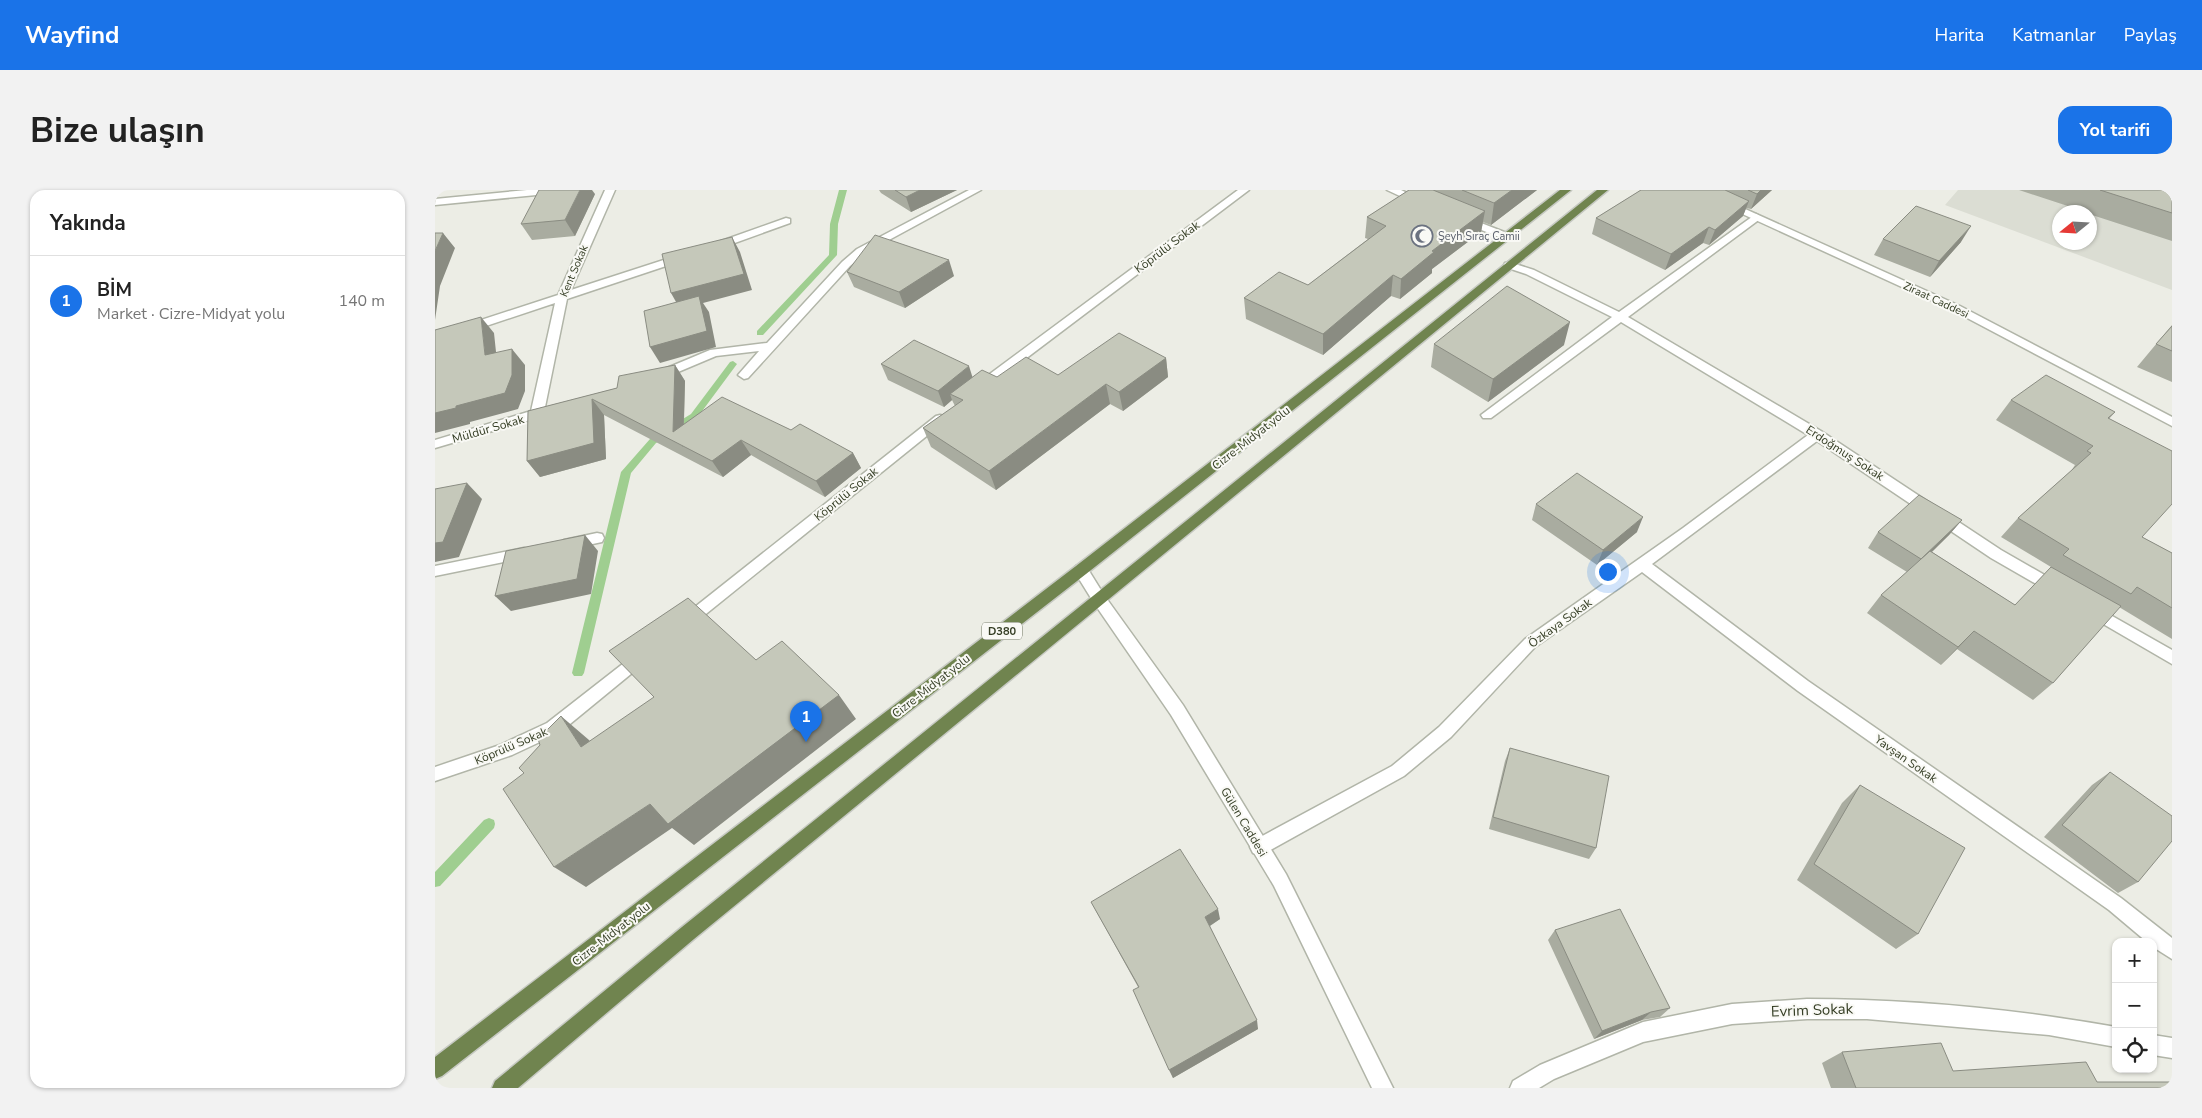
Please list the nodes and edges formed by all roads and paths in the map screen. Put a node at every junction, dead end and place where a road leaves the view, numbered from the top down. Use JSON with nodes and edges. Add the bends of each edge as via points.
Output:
{"nodes":[{"id":1,"x":557,"y":190,"type":"edge"},
{"id":2,"x":610,"y":190,"type":"edge"},
{"id":3,"x":976,"y":190,"type":"edge"},
{"id":4,"x":1244,"y":190,"type":"edge"},
{"id":5,"x":1391,"y":190,"type":"edge"},
{"id":6,"x":1566,"y":190,"type":"edge"},
{"id":7,"x":1603,"y":190,"type":"edge"},
{"id":8,"x":1695,"y":190,"type":"edge"},
{"id":9,"x":435,"y":202,"type":"edge"},
{"id":10,"x":1435,"y":207,"type":"edge"},
{"id":11,"x":1453,"y":215,"type":"edge"},
{"id":12,"x":1756,"y":217,"type":"junction"},
{"id":13,"x":786,"y":221,"type":"dead end"},
{"id":14,"x":1508,"y":237,"type":"junction"},
{"id":15,"x":1509,"y":266,"type":"junction"},
{"id":16,"x":562,"y":298,"type":"junction"},
{"id":17,"x":1620,"y":317,"type":"junction"},
{"id":18,"x":435,"y":339,"type":"edge"},
{"id":19,"x":770,"y":346,"type":"junction"},
{"id":20,"x":744,"y":375,"type":"dead end"},
{"id":21,"x":645,"y":381,"type":"edge"},
{"id":22,"x":969,"y":396,"type":"edge"},
{"id":23,"x":555,"y":408,"type":"edge"},
{"id":24,"x":954,"y":408,"type":"edge"},
{"id":25,"x":537,"y":414,"type":"junction"},
{"id":26,"x":1487,"y":415,"type":"dead end"},
{"id":27,"x":2172,"y":422,"type":"edge"},
{"id":28,"x":1817,"y":434,"type":"junction"},
{"id":29,"x":435,"y":444,"type":"edge"},
{"id":30,"x":597,"y":538,"type":"dead end"},
{"id":31,"x":559,"y":546,"type":"edge"},
{"id":32,"x":539,"y":550,"type":"edge"},
{"id":33,"x":1642,"y":564,"type":"junction"},
{"id":34,"x":1081,"y":570,"type":"junction"},
{"id":35,"x":435,"y":571,"type":"edge"},
{"id":36,"x":1099,"y":599,"type":"junction"},
{"id":37,"x":677,"y":629,"type":"edge"},
{"id":38,"x":654,"y":647,"type":"edge"},
{"id":39,"x":2172,"y":658,"type":"edge"},
{"id":40,"x":435,"y":774,"type":"edge"},
{"id":41,"x":1259,"y":847,"type":"junction"},
{"id":42,"x":2172,"y":950,"type":"edge"},
{"id":43,"x":2112,"y":1037,"type":"edge"},
{"id":44,"x":2157,"y":1046,"type":"edge"},
{"id":45,"x":2172,"y":1048,"type":"edge"},
{"id":46,"x":435,"y":1069,"type":"edge"},
{"id":47,"x":502,"y":1088,"type":"edge"},
{"id":48,"x":1383,"y":1088,"type":"edge"},
{"id":49,"x":1520,"y":1088,"type":"edge"}],
"edges":[{"from":1,"to":9,"type":"street"},
{"from":2,"to":16,"type":"street","name":"Kent Sokak"},
{"from":3,"to":19,"type":"street","via":[[861,251]]},
{"from":4,"to":22,"type":"street","name":"Köprülü Sokak"},
{"from":5,"to":10,"type":"street"},
{"from":6,"to":14,"type":"highway","name":"Cizre-Midyat yolu","number":"D380"},
{"from":7,"to":15,"type":"highway","number":"D380"},
{"from":8,"to":12,"type":"street","name":"Ziraat Caddesi"},
{"from":11,"to":14,"type":"street"},
{"from":12,"to":17,"type":"street"},
{"from":12,"to":27,"type":"street","name":"Ziraat Caddesi","via":[[1956,308]]},
{"from":13,"to":16,"type":"street"},
{"from":14,"to":34,"type":"highway","name":"Cizre-Midyat yolu","number":"D380"},
{"from":15,"to":17,"type":"street","name":"Erdoğmuş Sokak","via":[[1530,272]]},
{"from":15,"to":36,"type":"highway","number":"D380"},
{"from":16,"to":18,"type":"street"},
{"from":16,"to":25,"type":"street","name":"Kent Sokak"},
{"from":17,"to":26,"type":"street"},
{"from":17,"to":28,"type":"street","name":"Erdoğmuş Sokak"},
{"from":19,"to":20,"type":"street"},
{"from":19,"to":21,"type":"street","via":[[714,353]]},
{"from":23,"to":25,"type":"street","name":"Müldür Sokak"},
{"from":24,"to":37,"type":"street","name":"Köprülü Sokak"},
{"from":25,"to":29,"type":"street","name":"Müldür Sokak"},
{"from":28,"to":33,"type":"street","name":"Özkaya Sokak"},
{"from":28,"to":39,"type":"street","name":"Erdoğmuş Sokak","via":[[1996,554]]},
{"from":30,"to":31,"type":"street"},
{"from":32,"to":35,"type":"street"},
{"from":33,"to":41,"type":"street","name":"Özkaya Sokak","via":[[1530,643],[1445,732],[1397,771]]},
{"from":33,"to":42,"type":"street","name":"Yavşan Sokak","via":[[1803,686],[2115,904]]},
{"from":34,"to":36,"type":"street","name":"Gülen Caddesi"},
{"from":34,"to":46,"type":"highway","name":"Cizre-Midyat yolu","number":"D380"},
{"from":36,"to":41,"type":"street","name":"Gülen Caddesi","via":[[1177,710]]},
{"from":36,"to":47,"type":"highway","number":"D380"},
{"from":38,"to":40,"type":"street","name":"Köprülü Sokak","via":[[553,728],[506,750]]},
{"from":41,"to":48,"type":"street","name":"Gülen Caddesi","via":[[1280,880]]},
{"from":43,"to":49,"type":"street","name":"Evrim Sokak","via":[[2049,1025],[1867,1009],[1732,1014],[1643,1032],[1547,1072]]},
{"from":44,"to":45,"type":"street"}]}
